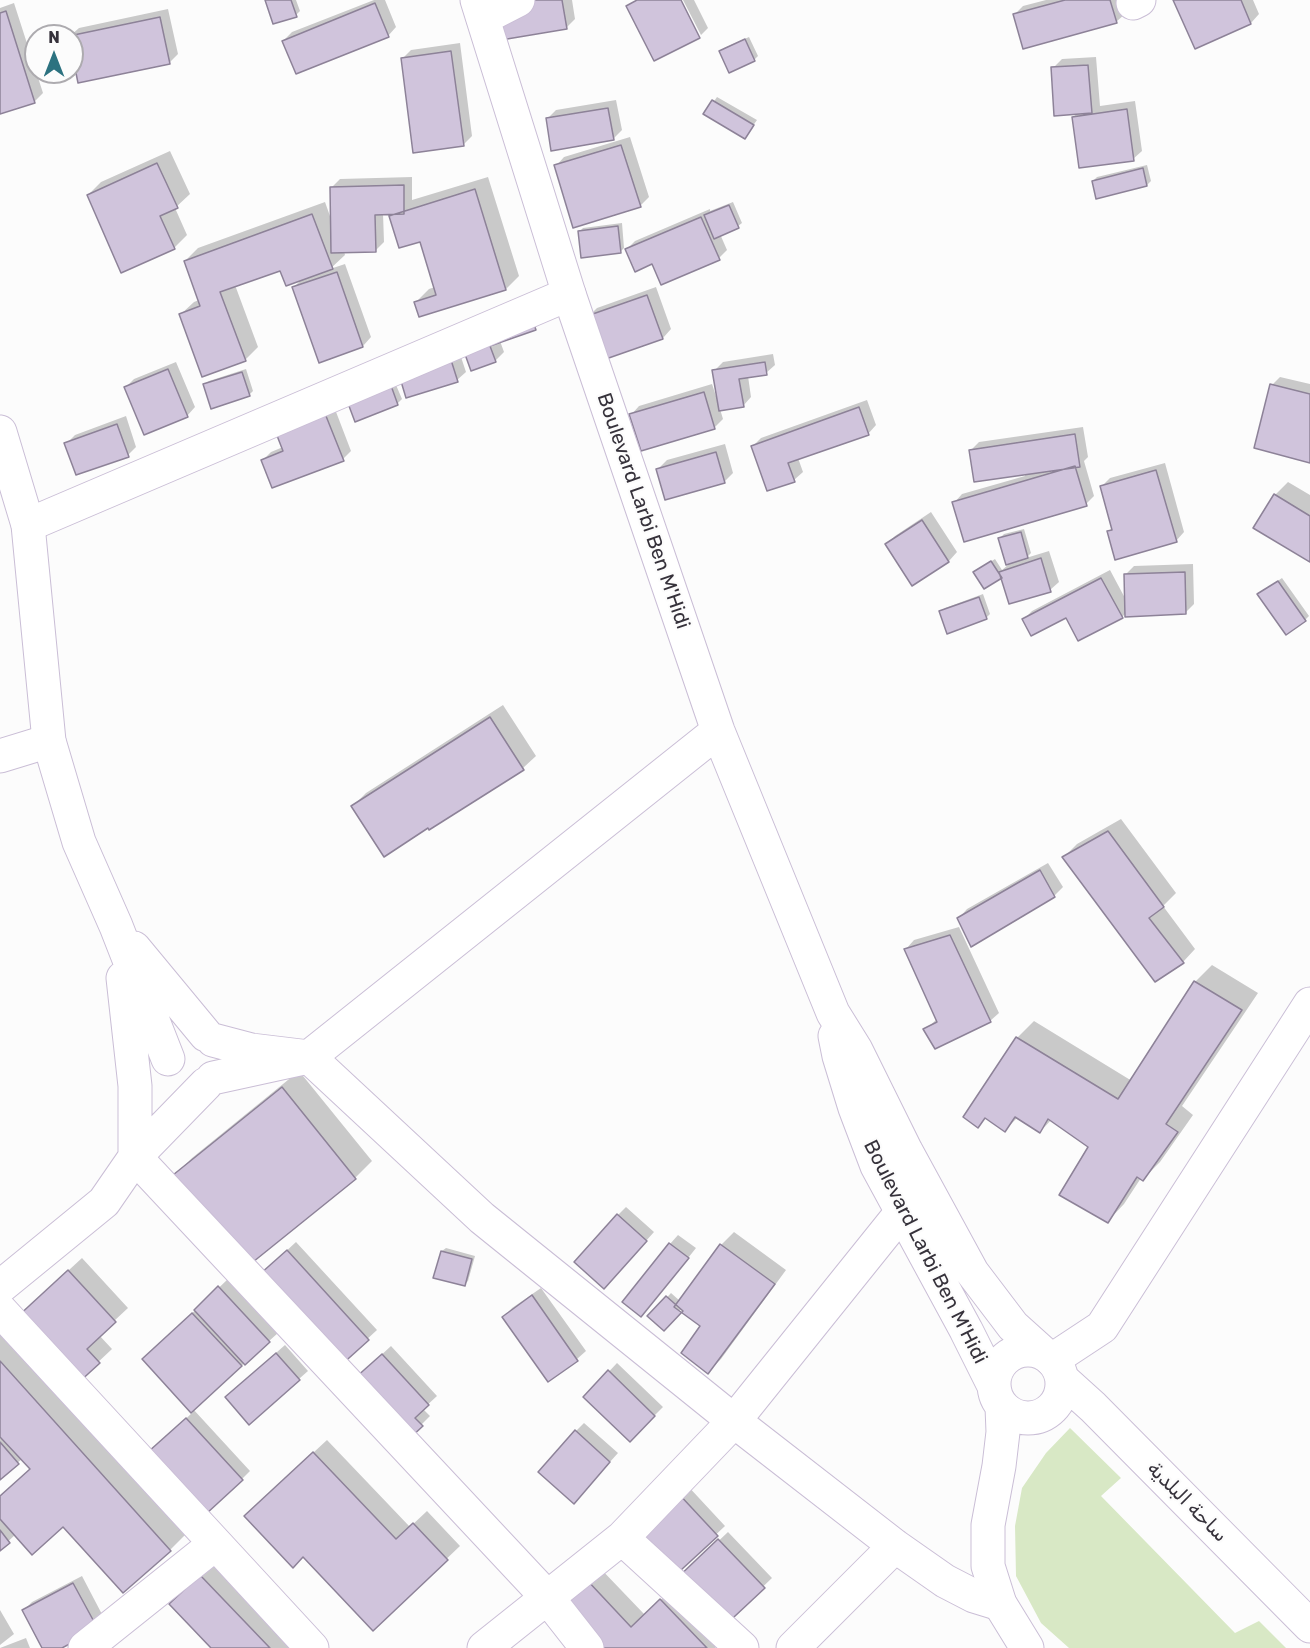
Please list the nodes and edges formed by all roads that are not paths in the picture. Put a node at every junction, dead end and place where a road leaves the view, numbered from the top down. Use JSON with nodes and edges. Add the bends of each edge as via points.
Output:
{"nodes":[{"id":1,"x":518,"y":0,"type":"edge"},
{"id":2,"x":480,"y":9,"type":"edge"},
{"id":3,"x":569,"y":294,"type":"junction"},
{"id":4,"x":0,"y":432,"type":"edge"},
{"id":5,"x":28,"y":525,"type":"junction"},
{"id":6,"x":718,"y":731,"type":"junction"},
{"id":7,"x":48,"y":741,"type":"junction"},
{"id":8,"x":0,"y":756,"type":"edge"},
{"id":9,"x":116,"y":926,"type":"junction"},
{"id":10,"x":1310,"y":1004,"type":"edge"},
{"id":11,"x":833,"y":1013,"type":"junction"},
{"id":12,"x":210,"y":1038,"type":"junction"},
{"id":13,"x":309,"y":1057,"type":"junction"},
{"id":14,"x":168,"y":1059,"type":"junction"},
{"id":15,"x":210,"y":1081,"type":"junction"},
{"id":16,"x":135,"y":1157,"type":"junction"},
{"id":17,"x":930,"y":1195,"type":"junction"},
{"id":18,"x":902,"y":1213,"type":"junction"},
{"id":19,"x":0,"y":1287,"type":"edge"},
{"id":20,"x":0,"y":1310,"type":"edge"},
{"id":21,"x":1052,"y":1364,"type":"junction"},
{"id":22,"x":998,"y":1396,"type":"junction"},
{"id":23,"x":734,"y":1421,"type":"junction"},
{"id":24,"x":622,"y":1538,"type":"junction"},
{"id":25,"x":215,"y":1544,"type":"junction"},
{"id":26,"x":895,"y":1546,"type":"junction"},
{"id":27,"x":548,"y":1598,"type":"junction"},
{"id":28,"x":1000,"y":1604,"type":"junction"},
{"id":29,"x":1310,"y":1626,"type":"edge"},
{"id":30,"x":85,"y":1648,"type":"edge"},
{"id":31,"x":312,"y":1648,"type":"edge"},
{"id":32,"x":484,"y":1648,"type":"edge"},
{"id":33,"x":587,"y":1648,"type":"edge"},
{"id":34,"x":742,"y":1648,"type":"edge"},
{"id":35,"x":793,"y":1648,"type":"edge"},
{"id":36,"x":1027,"y":1648,"type":"edge"}],
"edges":[{"from":1,"to":2,"type":"street"},
{"from":2,"to":3,"type":"street","name":"Boulevard Larbi Ben M'Hidi"},
{"from":3,"to":5,"type":"street"},
{"from":3,"to":6,"type":"street","name":"Boulevard Larbi Ben M'Hidi"},
{"from":4,"to":5,"type":"street"},
{"from":5,"to":7,"type":"street"},
{"from":6,"to":11,"type":"street","name":"Boulevard Larbi Ben M'Hidi"},
{"from":6,"to":13,"type":"street"},
{"from":7,"to":8,"type":"street"},
{"from":7,"to":9,"type":"street","via":[[79,842]]},
{"from":9,"to":12,"type":"street"},
{"from":9,"to":14,"type":"street"},
{"from":9,"to":16,"type":"street","via":[[135,1086]]},
{"from":10,"to":21,"type":"street","via":[[1102,1327]]},
{"from":11,"to":17,"type":"street","name":"Boulevard Larbi Ben M'Hidi","via":[[869,1074]]},
{"from":11,"to":18,"type":"street","name":"Boulevard Larbi Ben M'Hidi","via":[[839,1056],[862,1131]]},
{"from":12,"to":13,"type":"street","via":[[252,1050]]},
{"from":12,"to":14,"type":"street","via":[[189,1033],[180,1037]]},
{"from":12,"to":15,"type":"street","via":[[221,1055],[221,1064]]},
{"from":13,"to":15,"type":"street"},
{"from":13,"to":23,"type":"street","via":[[482,1218]]},
{"from":14,"to":15,"type":"street","via":[[169,1068],[180,1081],[189,1085]]},
{"from":15,"to":16,"type":"street"},
{"from":16,"to":19,"type":"street","via":[[104,1202]]},
{"from":16,"to":27,"type":"street"},
{"from":17,"to":18,"type":"street"},
{"from":17,"to":21,"type":"street","name":"Boulevard Larbi Ben M'Hidi","via":[[988,1295]]},
{"from":18,"to":22,"type":"street","name":"Boulevard Larbi Ben M'Hidi"},
{"from":18,"to":23,"type":"street"},
{"from":20,"to":25,"type":"street"},
{"from":21,"to":22,"type":"street","via":[[1032,1350],[1009,1355],[1000,1364]]},
{"from":21,"to":22,"type":"street","via":[[1062,1390],[1058,1400],[1042,1415],[1032,1418],[1011,1414]]},
{"from":21,"to":29,"type":"street","name":"ساحة البلدية"},
{"from":22,"to":28,"type":"street","via":[[1003,1432],[987,1544],[988,1566]]},
{"from":23,"to":24,"type":"street"},
{"from":23,"to":26,"type":"street"},
{"from":24,"to":27,"type":"street"},
{"from":24,"to":34,"type":"street"},
{"from":25,"to":30,"type":"street"},
{"from":25,"to":31,"type":"street"},
{"from":26,"to":28,"type":"street","via":[[945,1581]]},
{"from":26,"to":35,"type":"street"},
{"from":27,"to":32,"type":"street"},
{"from":27,"to":33,"type":"street"},
{"from":28,"to":36,"type":"street"}]}
